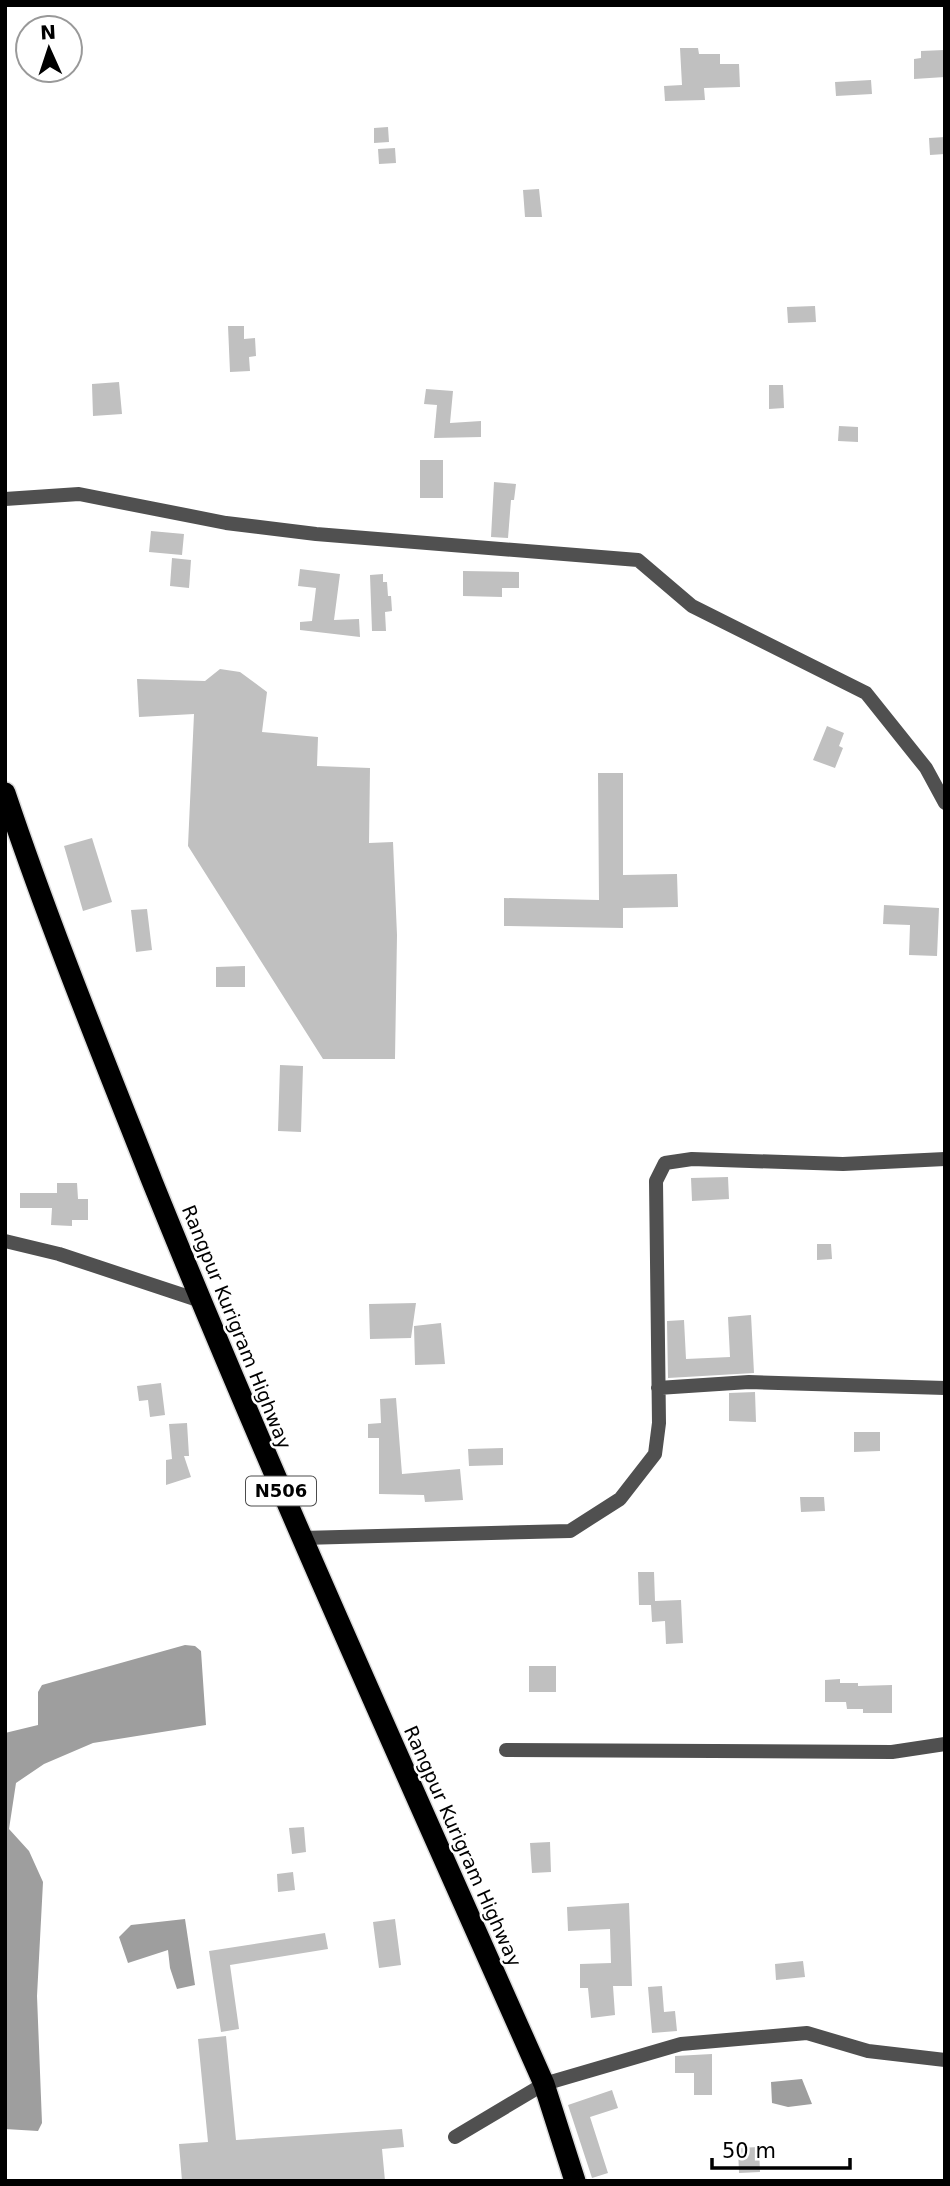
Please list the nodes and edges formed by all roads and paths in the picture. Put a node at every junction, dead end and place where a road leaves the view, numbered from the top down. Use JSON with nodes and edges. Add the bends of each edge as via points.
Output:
{"nodes":[{"id":1,"x":5,"y":499,"type":"edge"},
{"id":2,"x":5,"y":793,"type":"edge"},
{"id":3,"x":945,"y":803,"type":"edge"},
{"id":4,"x":945,"y":1159,"type":"edge"},
{"id":5,"x":5,"y":1241,"type":"edge"},
{"id":6,"x":201,"y":1301,"type":"junction"},
{"id":7,"x":658,"y":1388,"type":"junction"},
{"id":8,"x":945,"y":1388,"type":"edge"},
{"id":9,"x":302,"y":1538,"type":"junction"},
{"id":10,"x":945,"y":1744,"type":"edge"},
{"id":11,"x":506,"y":1750,"type":"dead end"},
{"id":12,"x":945,"y":2060,"type":"edge"},
{"id":13,"x":544,"y":2084,"type":"junction"},
{"id":14,"x":455,"y":2137,"type":"dead end"},
{"id":15,"x":575,"y":2181,"type":"edge"}],
"edges":[{"from":1,"to":3,"type":"street","via":[[79,494],[226,523],[316,534],[638,560],[692,606],[866,693],[926,768]]},
{"from":2,"to":6,"type":"highway","name":"Rangpur Kurigram Highway","number":"N506","via":[[93,1031]]},
{"from":4,"to":7,"type":"street","via":[[843,1164],[692,1158],[665,1163],[656,1181]]},
{"from":5,"to":6,"type":"street","via":[[60,1254]]},
{"from":6,"to":9,"type":"highway","name":"Rangpur Kurigram Highway","number":"N506"},
{"from":7,"to":8,"type":"street","via":[[749,1382]]},
{"from":7,"to":9,"type":"street","via":[[655,1454],[620,1499],[570,1531]]},
{"from":9,"to":13,"type":"highway","name":"Rangpur Kurigram Highway","number":"N506"},
{"from":10,"to":11,"type":"street","via":[[892,1752]]},
{"from":12,"to":13,"type":"street","via":[[868,2052],[807,2033],[681,2044]]},
{"from":13,"to":14,"type":"street"},
{"from":13,"to":15,"type":"highway","name":"Rangpur Kurigram Highway","number":"N506"}]}
